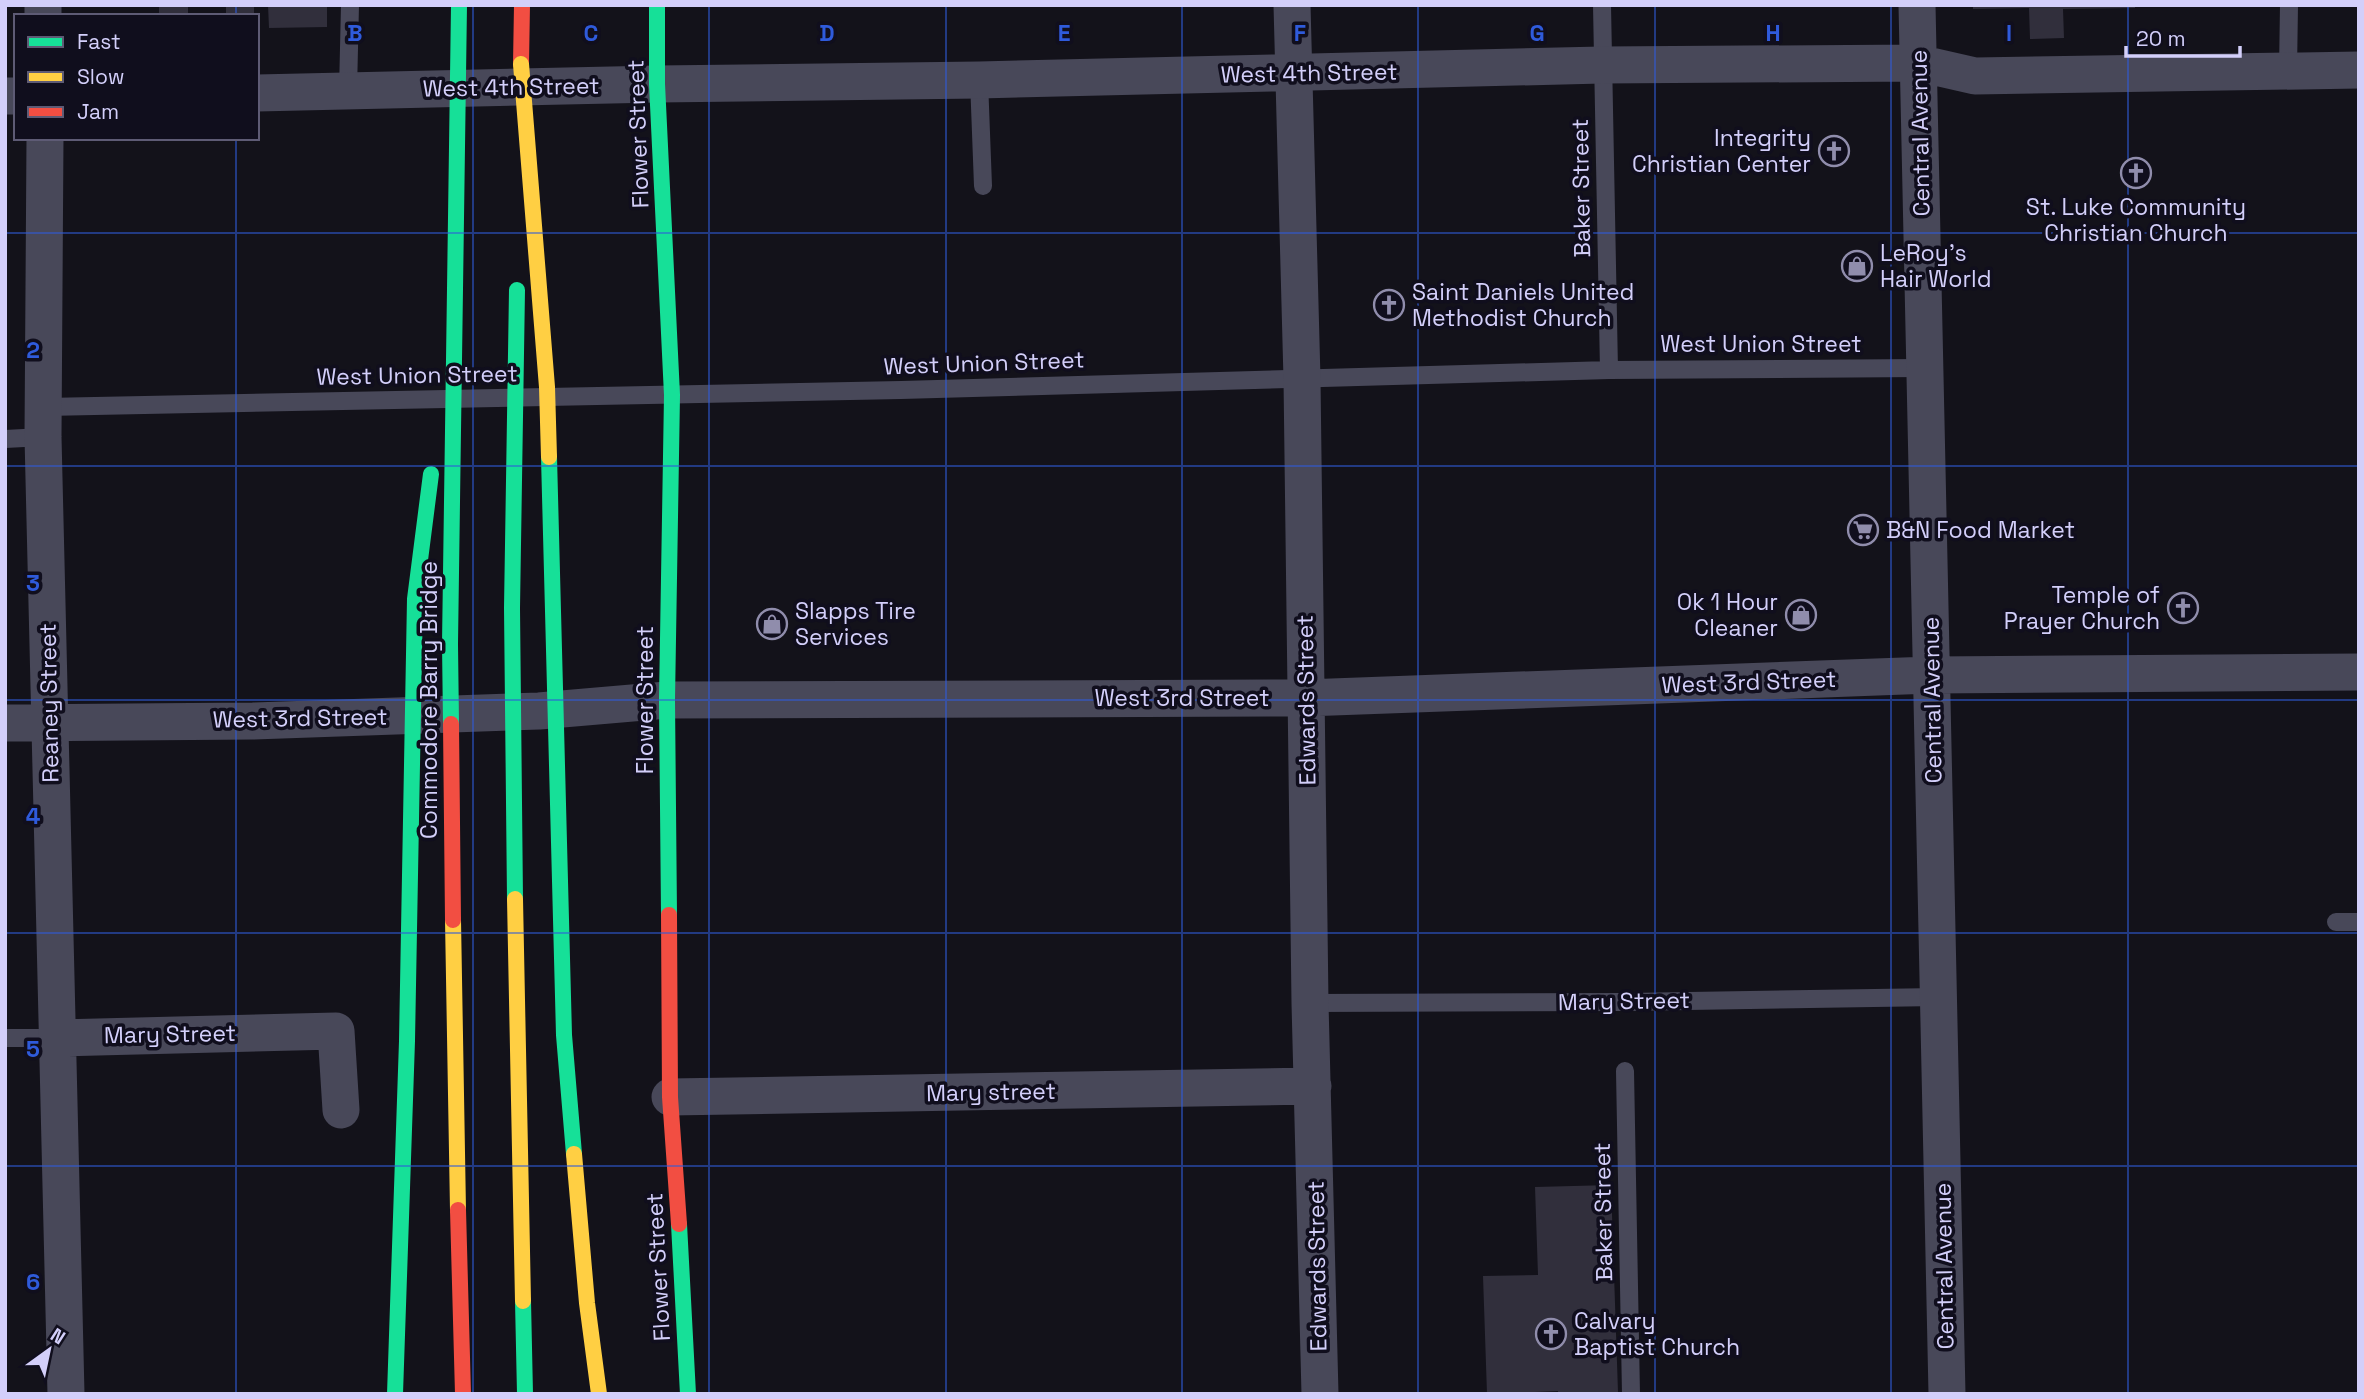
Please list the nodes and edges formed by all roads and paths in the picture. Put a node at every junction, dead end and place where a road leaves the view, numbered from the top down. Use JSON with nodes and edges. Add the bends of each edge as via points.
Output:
{"nodes":[{"id":1,"x":350,"y":5,"type":"edge"},
{"id":2,"x":458,"y":5,"type":"edge"},
{"id":3,"x":522,"y":5,"type":"edge"},
{"id":4,"x":657,"y":5,"type":"edge"},
{"id":5,"x":1292,"y":5,"type":"edge"},
{"id":6,"x":1602,"y":5,"type":"edge"},
{"id":7,"x":1917,"y":5,"type":"edge"},
{"id":8,"x":2289,"y":5,"type":"edge"},
{"id":9,"x":1918,"y":63,"type":"junction"},
{"id":10,"x":521,"y":64,"type":"junction"},
{"id":11,"x":1602,"y":65,"type":"junction"},
{"id":12,"x":2359,"y":70,"type":"edge"},
{"id":13,"x":2288,"y":71,"type":"junction"},
{"id":14,"x":1293,"y":74,"type":"junction"},
{"id":15,"x":979,"y":80,"type":"junction"},
{"id":16,"x":657,"y":84,"type":"junction"},
{"id":17,"x":348,"y":92,"type":"junction"},
{"id":18,"x":259,"y":93,"type":"edge"},
{"id":19,"x":45,"y":140,"type":"edge"},
{"id":20,"x":983,"y":187,"type":"dead end"},
{"id":21,"x":518,"y":226,"type":"dead end"},
{"id":22,"x":517,"y":281,"type":"dead end"},
{"id":23,"x":453,"y":291,"type":"junction"},
{"id":24,"x":1924,"y":368,"type":"junction"},
{"id":25,"x":1609,"y":370,"type":"junction"},
{"id":26,"x":1302,"y":379,"type":"junction"},
{"id":27,"x":672,"y":395,"type":"junction"},
{"id":28,"x":44,"y":422,"type":"junction"},
{"id":29,"x":437,"y":425,"type":"dead end"},
{"id":30,"x":5,"y":439,"type":"edge"},
{"id":31,"x":433,"y":452,"type":"dead end"},
{"id":32,"x":2359,"y":672,"type":"edge"},
{"id":33,"x":1931,"y":675,"type":"junction"},
{"id":34,"x":1305,"y":698,"type":"junction"},
{"id":35,"x":667,"y":700,"type":"junction"},
{"id":36,"x":49,"y":721,"type":"junction"},
{"id":37,"x":5,"y":723,"type":"edge"},
{"id":38,"x":2336,"y":922,"type":"dead end"},
{"id":39,"x":2359,"y":922,"type":"edge"},
{"id":40,"x":1938,"y":997,"type":"junction"},
{"id":41,"x":1310,"y":1003,"type":"junction"},
{"id":42,"x":5,"y":1038,"type":"edge"},
{"id":43,"x":58,"y":1038,"type":"junction"},
{"id":44,"x":1625,"y":1071,"type":"dead end"},
{"id":45,"x":1313,"y":1086,"type":"junction"},
{"id":46,"x":670,"y":1097,"type":"junction"},
{"id":47,"x":341,"y":1110,"type":"dead end"},
{"id":48,"x":66,"y":1394,"type":"edge"},
{"id":49,"x":395,"y":1394,"type":"edge"},
{"id":50,"x":463,"y":1394,"type":"edge"},
{"id":51,"x":525,"y":1394,"type":"edge"},
{"id":52,"x":599,"y":1394,"type":"edge"},
{"id":53,"x":688,"y":1394,"type":"edge"},
{"id":54,"x":1320,"y":1394,"type":"edge"},
{"id":55,"x":1631,"y":1394,"type":"edge"},
{"id":56,"x":1947,"y":1394,"type":"edge"}],
"edges":[{"from":1,"to":17,"type":"lane"},
{"from":2,"to":23,"type":"main road","name":"Commodore Barry Bridge","bridge":true},
{"from":3,"to":10,"type":"main road"},
{"from":4,"to":16,"type":"main road","name":"Flower Street"},
{"from":5,"to":14,"type":"street","name":"Edwards Street"},
{"from":6,"to":11,"type":"lane","name":"Baker Street"},
{"from":7,"to":9,"type":"street","name":"Central Avenue"},
{"from":8,"to":13,"type":"lane"},
{"from":9,"to":11,"type":"street","name":"West 4th Street"},
{"from":9,"to":13,"type":"street","name":"West 4th Street","via":[[1975,76]]},
{"from":9,"to":24,"type":"street","name":"Central Avenue"},
{"from":10,"to":21,"type":"main road","bridge":true},
{"from":10,"to":52,"type":"main road","bridge":true,"via":[[547,387],[564,1035]]},
{"from":11,"to":14,"type":"street","name":"West 4th Street"},
{"from":11,"to":25,"type":"lane","name":"Baker Street"},
{"from":12,"to":13,"type":"street","name":"West 4th Street"},
{"from":14,"to":15,"type":"street","name":"West 4th Street"},
{"from":14,"to":26,"type":"street","name":"Edwards Street"},
{"from":15,"to":16,"type":"street","name":"West 4th Street"},
{"from":15,"to":20,"type":"lane"},
{"from":16,"to":17,"type":"street","name":"West 4th Street"},
{"from":16,"to":27,"type":"main road","name":"Flower Street"},
{"from":17,"to":18,"type":"street","name":"West 4th Street"},
{"from":19,"to":28,"type":"street","name":"Reaney Street"},
{"from":22,"to":51,"type":"main road","bridge":true,"via":[[512,635]]},
{"from":23,"to":29,"type":"main road","bridge":true},
{"from":23,"to":50,"type":"main road","name":"Commodore Barry Bridge","bridge":true,"via":[[450,644]]},
{"from":24,"to":25,"type":"lane","name":"West Union Street"},
{"from":24,"to":33,"type":"street","name":"Central Avenue"},
{"from":25,"to":26,"type":"lane","name":"West Union Street"},
{"from":26,"to":27,"type":"lane","name":"West Union Street"},
{"from":26,"to":34,"type":"street","name":"Edwards Street"},
{"from":27,"to":28,"type":"lane","name":"West Union Street"},
{"from":27,"to":35,"type":"main road","name":"Flower Street"},
{"from":28,"to":30,"type":"lane","name":"West Union Street"},
{"from":28,"to":36,"type":"street","name":"Reaney Street"},
{"from":31,"to":49,"type":"main road","bridge":true,"via":[[415,599]]},
{"from":32,"to":33,"type":"street","name":"West 3rd Street"},
{"from":33,"to":34,"type":"street","name":"West 3rd Street"},
{"from":33,"to":40,"type":"street","name":"Central Avenue"},
{"from":34,"to":35,"type":"street","name":"West 3rd Street"},
{"from":34,"to":41,"type":"street","name":"Edwards Street"},
{"from":35,"to":36,"type":"street","name":"West 3rd Street","via":[[511,712],[253,721]]},
{"from":35,"to":46,"type":"main road","name":"Flower Street"},
{"from":36,"to":37,"type":"street","name":"West 3rd Street"},
{"from":36,"to":43,"type":"street","name":"Reaney Street"},
{"from":38,"to":39,"type":"lane"},
{"from":40,"to":41,"type":"lane","name":"Mary Street"},
{"from":40,"to":56,"type":"street","name":"Central Avenue"},
{"from":41,"to":45,"type":"street","name":"Edwards Street"},
{"from":42,"to":43,"type":"lane","name":"Mary Street"},
{"from":43,"to":47,"type":"street","name":"Mary Street","via":[[336,1031]]},
{"from":43,"to":48,"type":"street","name":"Reaney Street"},
{"from":44,"to":55,"type":"lane","name":"Baker Street"},
{"from":45,"to":46,"type":"street","name":"Mary street"},
{"from":45,"to":54,"type":"street","name":"Edwards Street"},
{"from":46,"to":53,"type":"main road","name":"Flower Street"}]}
